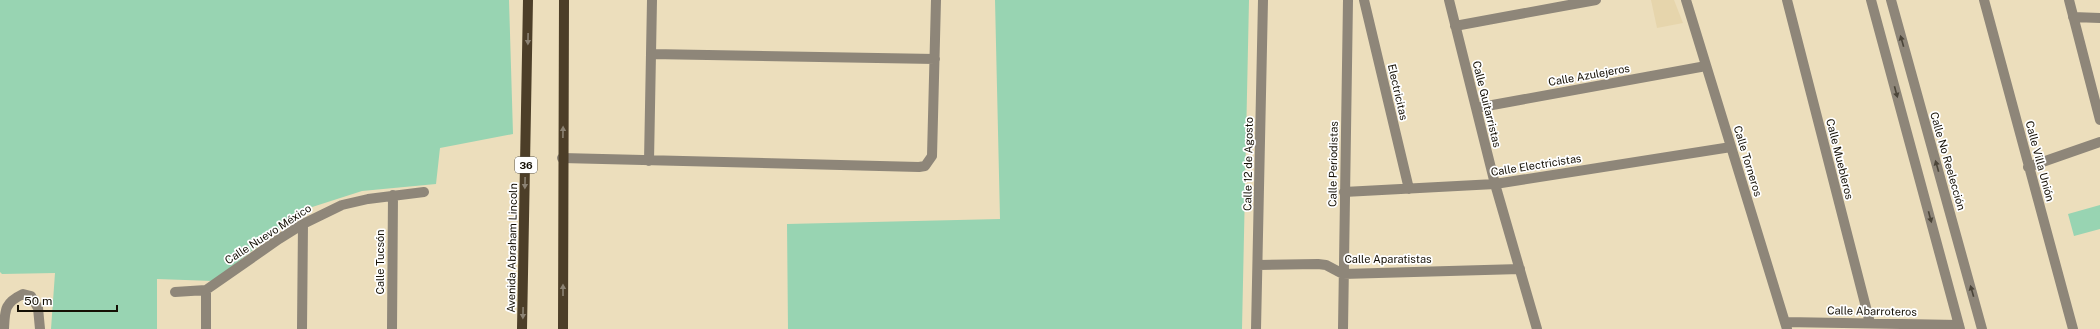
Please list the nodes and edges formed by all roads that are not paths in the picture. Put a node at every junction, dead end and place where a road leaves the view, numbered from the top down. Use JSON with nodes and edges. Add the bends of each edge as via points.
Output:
{"nodes":[{"id":1,"x":528,"y":0,"type":"edge"},
{"id":2,"x":564,"y":0,"type":"edge"},
{"id":3,"x":652,"y":0,"type":"edge"},
{"id":4,"x":936,"y":0,"type":"edge"},
{"id":5,"x":1263,"y":0,"type":"edge"},
{"id":6,"x":1348,"y":0,"type":"edge"},
{"id":7,"x":1364,"y":0,"type":"edge"},
{"id":8,"x":1449,"y":0,"type":"edge"},
{"id":9,"x":1596,"y":0,"type":"edge"},
{"id":10,"x":1686,"y":0,"type":"edge"},
{"id":11,"x":1787,"y":0,"type":"edge"},
{"id":12,"x":1871,"y":0,"type":"edge"},
{"id":13,"x":1891,"y":0,"type":"edge"},
{"id":14,"x":1984,"y":0,"type":"edge"},
{"id":15,"x":2069,"y":0,"type":"edge"},
{"id":16,"x":2073,"y":17,"type":"junction"},
{"id":17,"x":2100,"y":18,"type":"edge"},
{"id":18,"x":1455,"y":26,"type":"junction"},
{"id":19,"x":651,"y":54,"type":"junction"},
{"id":20,"x":935,"y":59,"type":"junction"},
{"id":21,"x":1706,"y":66,"type":"junction"},
{"id":22,"x":1476,"y":108,"type":"junction"},
{"id":23,"x":2100,"y":120,"type":"edge"},
{"id":24,"x":2100,"y":142,"type":"edge"},
{"id":25,"x":1731,"y":147,"type":"junction"},
{"id":26,"x":562,"y":158,"type":"junction"},
{"id":27,"x":649,"y":161,"type":"junction"},
{"id":28,"x":2028,"y":167,"type":"junction"},
{"id":29,"x":1495,"y":184,"type":"junction"},
{"id":30,"x":1409,"y":189,"type":"junction"},
{"id":31,"x":424,"y":192,"type":"dead end"},
{"id":32,"x":1344,"y":192,"type":"junction"},
{"id":33,"x":393,"y":195,"type":"junction"},
{"id":34,"x":303,"y":224,"type":"junction"},
{"id":35,"x":1258,"y":265,"type":"junction"},
{"id":36,"x":1520,"y":269,"type":"junction"},
{"id":37,"x":1343,"y":274,"type":"junction"},
{"id":38,"x":206,"y":290,"type":"junction"},
{"id":39,"x":175,"y":292,"type":"dead end"},
{"id":40,"x":1870,"y":323,"type":"junction"},
{"id":41,"x":1786,"y":325,"type":"edge"},
{"id":42,"x":1960,"y":327,"type":"edge"},
{"id":43,"x":4,"y":329,"type":"edge"},
{"id":44,"x":40,"y":329,"type":"edge"},
{"id":45,"x":206,"y":329,"type":"edge"},
{"id":46,"x":302,"y":329,"type":"edge"},
{"id":47,"x":392,"y":329,"type":"edge"},
{"id":48,"x":522,"y":329,"type":"edge"},
{"id":49,"x":563,"y":329,"type":"edge"},
{"id":50,"x":1256,"y":329,"type":"edge"},
{"id":51,"x":1343,"y":329,"type":"edge"},
{"id":52,"x":1537,"y":329,"type":"edge"},
{"id":53,"x":1982,"y":329,"type":"edge"},
{"id":54,"x":2073,"y":329,"type":"edge"}],
"edges":[{"from":1,"to":48,"type":"main road","name":"Avenida Abraham Lincoln","number":"36","one_way":true},
{"from":26,"to":2,"type":"main road","one_way":true},
{"from":3,"to":19,"type":"street"},
{"from":4,"to":20,"type":"street"},
{"from":5,"to":35,"type":"street","name":"Calle 12 de Agosto"},
{"from":6,"to":32,"type":"street","name":"Calle Periodistas"},
{"from":7,"to":30,"type":"street","name":"Electricitas"},
{"from":8,"to":18,"type":"street","name":"Calle Guitarristas"},
{"from":9,"to":18,"type":"street"},
{"from":10,"to":21,"type":"street","name":"Calle Torneros"},
{"from":11,"to":40,"type":"street","name":"Calle Muebleros"},
{"from":12,"to":42,"type":"street","one_way":true},
{"from":53,"to":13,"type":"street","name":"Calle No Reelección","one_way":true},
{"from":14,"to":28,"type":"street","name":"Calle Villa Unión"},
{"from":15,"to":16,"type":"street"},
{"from":16,"to":17,"type":"street"},
{"from":16,"to":23,"type":"street"},
{"from":18,"to":22,"type":"street","name":"Calle Guitarristas"},
{"from":19,"to":20,"type":"street"},
{"from":19,"to":27,"type":"street"},
{"from":20,"to":27,"type":"street","via":[[932,156],[925,166]]},
{"from":21,"to":22,"type":"street","name":"Calle Azulejeros"},
{"from":21,"to":25,"type":"street","name":"Calle Torneros"},
{"from":22,"to":29,"type":"street","name":"Calle Guitarristas"},
{"from":24,"to":28,"type":"street"},
{"from":25,"to":29,"type":"street","name":"Calle Electricistas"},
{"from":25,"to":41,"type":"street","name":"Calle Torneros"},
{"from":26,"to":27,"type":"street"},
{"from":49,"to":26,"type":"main road","one_way":true},
{"from":28,"to":54,"type":"street","name":"Calle Villa Unión"},
{"from":29,"to":30,"type":"street","name":"Calle Electricistas"},
{"from":29,"to":36,"type":"street","name":"Calle Guitarristas"},
{"from":30,"to":32,"type":"street","name":"Calle Electricistas"},
{"from":31,"to":33,"type":"street","name":"Calle Nuevo México"},
{"from":32,"to":37,"type":"street","name":"Calle Periodistas"},
{"from":33,"to":34,"type":"street","name":"Calle Nuevo México","via":[[342,205]]},
{"from":33,"to":47,"type":"street","name":"Calle Tucsón"},
{"from":34,"to":38,"type":"street","name":"Calle Nuevo México"},
{"from":34,"to":46,"type":"street"},
{"from":35,"to":37,"type":"street","name":"Calle Aparatistas","via":[[1318,264],[1326,265]]},
{"from":35,"to":50,"type":"street","name":"Calle 12 de Agosto"},
{"from":36,"to":37,"type":"street","name":"Calle Aparatistas"},
{"from":36,"to":52,"type":"street","name":"Calle Guitarristas"},
{"from":37,"to":51,"type":"street","name":"Calle Periodistas"},
{"from":38,"to":39,"type":"street"},
{"from":38,"to":45,"type":"street"},
{"from":40,"to":41,"type":"street","name":"Calle Abarroteros"},
{"from":40,"to":42,"type":"street","name":"Calle Abarroteros"},
{"from":43,"to":44,"type":"street","via":[[5,309],[23,294],[31,296],[38,308]]}]}
